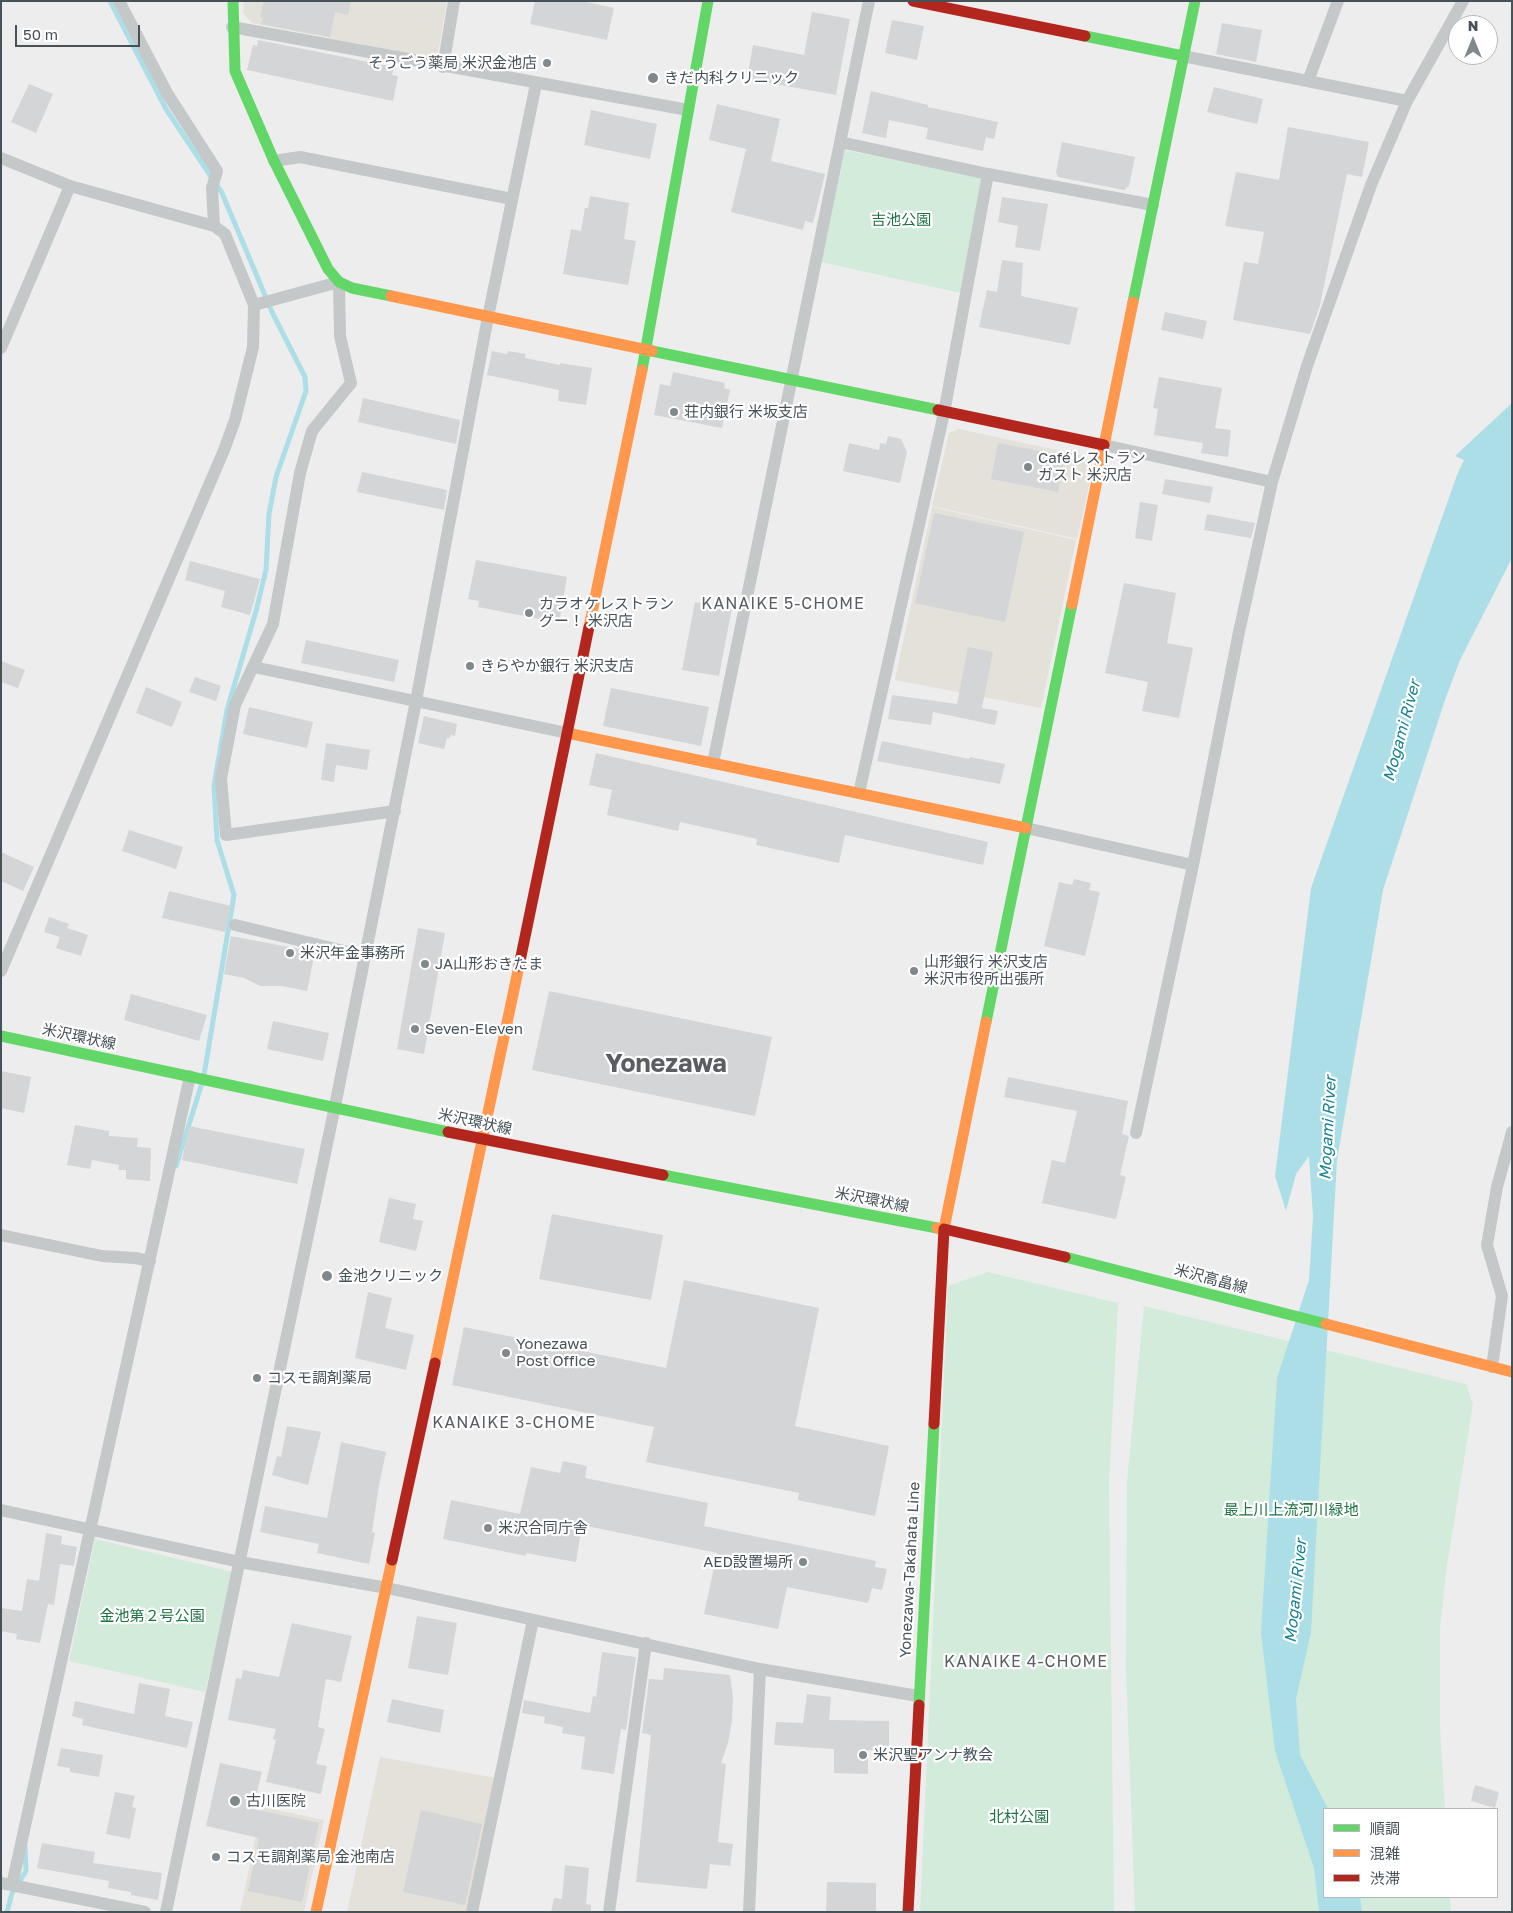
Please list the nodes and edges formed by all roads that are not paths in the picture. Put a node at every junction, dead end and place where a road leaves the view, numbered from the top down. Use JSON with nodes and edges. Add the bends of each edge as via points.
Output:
{"nodes":[{"id":1,"x":119,"y":1,"type":"edge"},
{"id":2,"x":233,"y":1,"type":"edge"},
{"id":3,"x":454,"y":1,"type":"edge"},
{"id":4,"x":708,"y":1,"type":"edge"},
{"id":5,"x":869,"y":1,"type":"edge"},
{"id":6,"x":913,"y":1,"type":"edge"},
{"id":7,"x":1195,"y":1,"type":"edge"},
{"id":8,"x":1338,"y":1,"type":"edge"},
{"id":9,"x":1463,"y":1,"type":"edge"},
{"id":10,"x":232,"y":27,"type":"junction"},
{"id":11,"x":1183,"y":56,"type":"junction"},
{"id":12,"x":443,"y":67,"type":"junction"},
{"id":13,"x":1308,"y":81,"type":"junction"},
{"id":14,"x":536,"y":84,"type":"junction"},
{"id":15,"x":1407,"y":101,"type":"junction"},
{"id":16,"x":688,"y":110,"type":"junction"},
{"id":17,"x":840,"y":142,"type":"junction"},
{"id":18,"x":1,"y":158,"type":"edge"},
{"id":19,"x":274,"y":161,"type":"junction"},
{"id":20,"x":988,"y":174,"type":"junction"},
{"id":21,"x":70,"y":186,"type":"junction"},
{"id":22,"x":512,"y":199,"type":"junction"},
{"id":23,"x":1153,"y":205,"type":"junction"},
{"id":24,"x":214,"y":226,"type":"junction"},
{"id":25,"x":339,"y":282,"type":"junction"},
{"id":26,"x":254,"y":305,"type":"junction"},
{"id":27,"x":488,"y":317,"type":"junction"},
{"id":28,"x":1,"y":348,"type":"edge"},
{"id":29,"x":646,"y":349,"type":"junction"},
{"id":30,"x":791,"y":381,"type":"junction"},
{"id":31,"x":944,"y":413,"type":"junction"},
{"id":32,"x":1104,"y":445,"type":"junction"},
{"id":33,"x":1272,"y":482,"type":"junction"},
{"id":34,"x":254,"y":667,"type":"junction"},
{"id":35,"x":416,"y":701,"type":"junction"},
{"id":36,"x":567,"y":733,"type":"junction"},
{"id":37,"x":714,"y":763,"type":"junction"},
{"id":38,"x":858,"y":792,"type":"junction"},
{"id":39,"x":395,"y":811,"type":"junction"},
{"id":40,"x":1026,"y":828,"type":"junction"},
{"id":41,"x":1193,"y":865,"type":"junction"},
{"id":42,"x":235,"y":925,"type":"dead end"},
{"id":43,"x":366,"y":956,"type":"junction"},
{"id":44,"x":1,"y":971,"type":"edge"},
{"id":45,"x":1,"y":1036,"type":"edge"},
{"id":46,"x":190,"y":1076,"type":"junction"},
{"id":47,"x":335,"y":1106,"type":"junction"},
{"id":48,"x":1512,"y":1132,"type":"edge"},
{"id":49,"x":1136,"y":1133,"type":"dead end"},
{"id":50,"x":483,"y":1140,"type":"junction"},
{"id":51,"x":944,"y":1229,"type":"junction"},
{"id":52,"x":1,"y":1235,"type":"edge"},
{"id":53,"x":150,"y":1261,"type":"junction"},
{"id":54,"x":1492,"y":1367,"type":"junction"},
{"id":55,"x":1512,"y":1372,"type":"edge"},
{"id":56,"x":1,"y":1510,"type":"edge"},
{"id":57,"x":92,"y":1529,"type":"junction"},
{"id":58,"x":240,"y":1562,"type":"junction"},
{"id":59,"x":387,"y":1588,"type":"junction"},
{"id":60,"x":533,"y":1620,"type":"junction"},
{"id":61,"x":646,"y":1643,"type":"junction"},
{"id":62,"x":760,"y":1669,"type":"junction"},
{"id":63,"x":918,"y":1696,"type":"junction"},
{"id":64,"x":6,"y":1884,"type":"edge"},
{"id":65,"x":145,"y":1912,"type":"edge"},
{"id":66,"x":166,"y":1912,"type":"edge"},
{"id":67,"x":316,"y":1912,"type":"edge"},
{"id":68,"x":472,"y":1912,"type":"edge"},
{"id":69,"x":610,"y":1912,"type":"edge"},
{"id":70,"x":749,"y":1912,"type":"edge"},
{"id":71,"x":908,"y":1912,"type":"edge"}],
"edges":[{"from":1,"to":24,"type":"street","via":[[167,93],[217,172],[212,188]]},
{"from":2,"to":10,"type":"street"},
{"from":3,"to":12,"type":"street"},
{"from":4,"to":16,"type":"street"},
{"from":5,"to":17,"type":"street"},
{"from":6,"to":11,"type":"street"},
{"from":7,"to":11,"type":"street","name":"Yonezawa-Takahata Line"},
{"from":8,"to":13,"type":"street"},
{"from":9,"to":15,"type":"street"},
{"from":10,"to":12,"type":"street"},
{"from":10,"to":19,"type":"street","via":[[235,71]]},
{"from":11,"to":13,"type":"street"},
{"from":11,"to":23,"type":"street","name":"Yonezawa-Takahata Line"},
{"from":12,"to":14,"type":"street"},
{"from":13,"to":15,"type":"street"},
{"from":14,"to":16,"type":"street"},
{"from":14,"to":22,"type":"street"},
{"from":15,"to":33,"type":"street","via":[[1371,185],[1310,357]]},
{"from":16,"to":29,"type":"street"},
{"from":17,"to":20,"type":"street"},
{"from":17,"to":30,"type":"street"},
{"from":18,"to":21,"type":"street"},
{"from":19,"to":22,"type":"street","via":[[300,157]]},
{"from":19,"to":25,"type":"street","via":[[328,269]]},
{"from":20,"to":23,"type":"street"},
{"from":20,"to":31,"type":"street"},
{"from":21,"to":24,"type":"street"},
{"from":21,"to":28,"type":"street"},
{"from":22,"to":27,"type":"street"},
{"from":23,"to":32,"type":"street","name":"Yonezawa-Takahata Line"},
{"from":24,"to":26,"type":"street","via":[[225,234]]},
{"from":25,"to":26,"type":"street"},
{"from":25,"to":27,"type":"street","via":[[352,288]]},
{"from":25,"to":34,"type":"street","via":[[340,336],[350,383],[312,431],[300,473],[273,624]]},
{"from":26,"to":44,"type":"street","via":[[253,348],[224,450]]},
{"from":27,"to":29,"type":"street"},
{"from":27,"to":35,"type":"street"},
{"from":29,"to":30,"type":"street"},
{"from":29,"to":36,"type":"street"},
{"from":30,"to":31,"type":"street"},
{"from":30,"to":37,"type":"street"},
{"from":31,"to":32,"type":"street"},
{"from":31,"to":38,"type":"street"},
{"from":32,"to":33,"type":"street"},
{"from":32,"to":40,"type":"street","name":"Yonezawa-Takahata Line"},
{"from":33,"to":41,"type":"street"},
{"from":34,"to":35,"type":"street"},
{"from":34,"to":39,"type":"street","via":[[235,705],[221,779],[226,835]]},
{"from":35,"to":36,"type":"street"},
{"from":35,"to":39,"type":"street"},
{"from":36,"to":37,"type":"street"},
{"from":36,"to":50,"type":"street"},
{"from":37,"to":38,"type":"street"},
{"from":38,"to":40,"type":"street"},
{"from":39,"to":43,"type":"street"},
{"from":40,"to":41,"type":"street"},
{"from":40,"to":51,"type":"street","name":"Yonezawa-Takahata Line"},
{"from":41,"to":49,"type":"street"},
{"from":42,"to":43,"type":"street"},
{"from":43,"to":47,"type":"street"},
{"from":45,"to":46,"type":"street","name":"米沢環状線"},
{"from":46,"to":47,"type":"street","name":"米沢環状線"},
{"from":46,"to":53,"type":"street"},
{"from":47,"to":50,"type":"street","name":"米沢環状線"},
{"from":47,"to":58,"type":"street"},
{"from":48,"to":54,"type":"street","via":[[1497,1187],[1487,1245],[1502,1296]]},
{"from":50,"to":51,"type":"street","name":"米沢環状線"},
{"from":50,"to":59,"type":"street"},
{"from":51,"to":54,"type":"street","name":"米沢高畠線"},
{"from":51,"to":63,"type":"street","name":"Yonezawa-Takahata Line"},
{"from":52,"to":53,"type":"street","via":[[102,1256]]},
{"from":53,"to":57,"type":"street"},
{"from":54,"to":55,"type":"street"},
{"from":56,"to":57,"type":"street"},
{"from":57,"to":58,"type":"street"},
{"from":57,"to":64,"type":"street"},
{"from":58,"to":59,"type":"street"},
{"from":58,"to":66,"type":"street"},
{"from":59,"to":60,"type":"street"},
{"from":59,"to":67,"type":"street"},
{"from":60,"to":61,"type":"street"},
{"from":60,"to":68,"type":"street"},
{"from":61,"to":62,"type":"street"},
{"from":61,"to":69,"type":"street"},
{"from":62,"to":63,"type":"street"},
{"from":62,"to":70,"type":"street"},
{"from":63,"to":71,"type":"street","name":"Yonezawa-Takahata Line"},
{"from":64,"to":65,"type":"street"}]}
